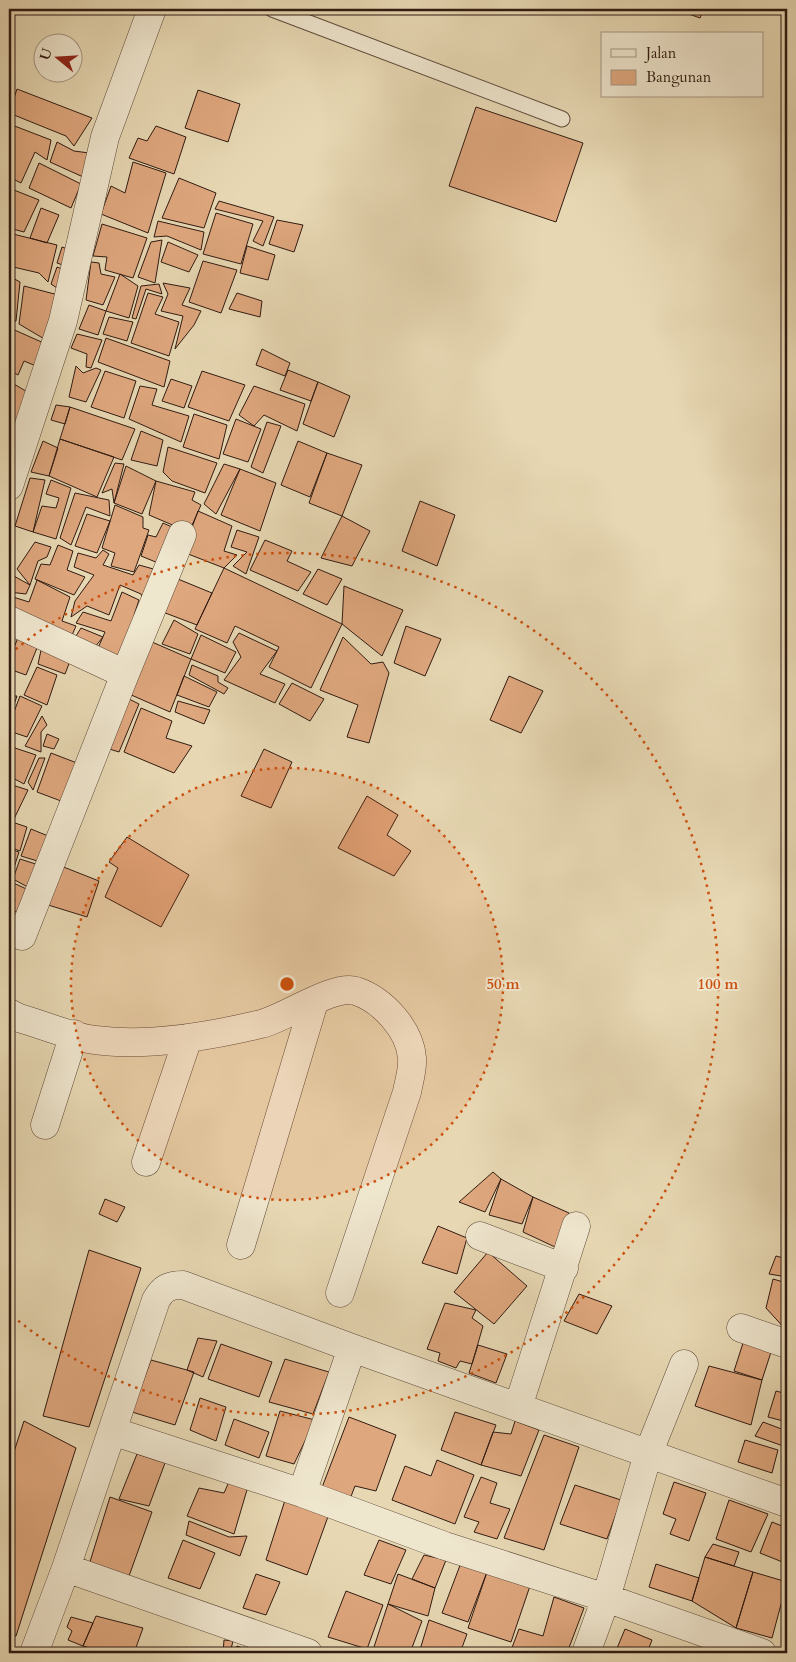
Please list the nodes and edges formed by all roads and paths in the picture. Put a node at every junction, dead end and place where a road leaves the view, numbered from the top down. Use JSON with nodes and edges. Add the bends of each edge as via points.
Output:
{"nodes":[{"id":1,"x":152,"y":9,"type":"edge"},
{"id":2,"x":272,"y":9,"type":"edge"},
{"id":3,"x":562,"y":119,"type":"dead end"},
{"id":4,"x":9,"y":486,"type":"edge"},
{"id":5,"x":182,"y":535,"type":"dead end"},
{"id":6,"x":9,"y":620,"type":"edge"},
{"id":7,"x":125,"y":674,"type":"junction"},
{"id":8,"x":22,"y":936,"type":"dead end"},
{"id":9,"x":314,"y":1002,"type":"junction"},
{"id":10,"x":9,"y":1013,"type":"edge"},
{"id":11,"x":74,"y":1034,"type":"junction"},
{"id":12,"x":188,"y":1038,"type":"junction"},
{"id":13,"x":45,"y":1125,"type":"dead end"},
{"id":14,"x":146,"y":1162,"type":"dead end"},
{"id":15,"x":576,"y":1226,"type":"dead end"},
{"id":16,"x":480,"y":1236,"type":"dead end"},
{"id":17,"x":241,"y":1245,"type":"dead end"},
{"id":18,"x":564,"y":1268,"type":"junction"},
{"id":19,"x":340,"y":1293,"type":"dead end"},
{"id":20,"x":741,"y":1328,"type":"dead end"},
{"id":21,"x":787,"y":1344,"type":"edge"},
{"id":22,"x":352,"y":1348,"type":"junction"},
{"id":23,"x":684,"y":1364,"type":"dead end"},
{"id":24,"x":518,"y":1407,"type":"junction"},
{"id":25,"x":112,"y":1431,"type":"junction"},
{"id":26,"x":648,"y":1454,"type":"junction"},
{"id":27,"x":302,"y":1493,"type":"junction"},
{"id":28,"x":787,"y":1503,"type":"edge"},
{"id":29,"x":66,"y":1568,"type":"junction"},
{"id":30,"x":606,"y":1598,"type":"junction"},
{"id":31,"x":34,"y":1653,"type":"edge"},
{"id":32,"x":308,"y":1653,"type":"edge"},
{"id":33,"x":586,"y":1653,"type":"edge"},
{"id":34,"x":762,"y":1653,"type":"edge"}],
"edges":[{"from":1,"to":4,"type":"street","via":[[105,137],[63,321]]},
{"from":2,"to":3,"type":"lane"},
{"from":5,"to":7,"type":"street"},
{"from":6,"to":7,"type":"street"},
{"from":7,"to":8,"type":"street"},
{"from":9,"to":12,"type":"street","via":[[263,1024]]},
{"from":9,"to":17,"type":"street"},
{"from":9,"to":19,"type":"street","via":[[334,992],[355,991],[384,1008],[404,1032],[412,1058],[407,1092]]},
{"from":10,"to":11,"type":"street"},
{"from":11,"to":12,"type":"street","via":[[94,1040],[134,1042]]},
{"from":11,"to":13,"type":"street"},
{"from":12,"to":14,"type":"street"},
{"from":15,"to":18,"type":"street"},
{"from":16,"to":18,"type":"street"},
{"from":18,"to":24,"type":"street"},
{"from":20,"to":21,"type":"street"},
{"from":22,"to":24,"type":"street"},
{"from":22,"to":25,"type":"street","via":[[183,1285],[172,1285],[163,1290],[156,1300]]},
{"from":22,"to":27,"type":"street"},
{"from":23,"to":26,"type":"street"},
{"from":24,"to":26,"type":"street"},
{"from":25,"to":27,"type":"street"},
{"from":25,"to":29,"type":"street"},
{"from":26,"to":28,"type":"street"},
{"from":26,"to":30,"type":"street"},
{"from":27,"to":30,"type":"street","via":[[445,1546]]},
{"from":29,"to":31,"type":"street"},
{"from":29,"to":32,"type":"street"},
{"from":30,"to":33,"type":"street"},
{"from":30,"to":34,"type":"street"}]}
